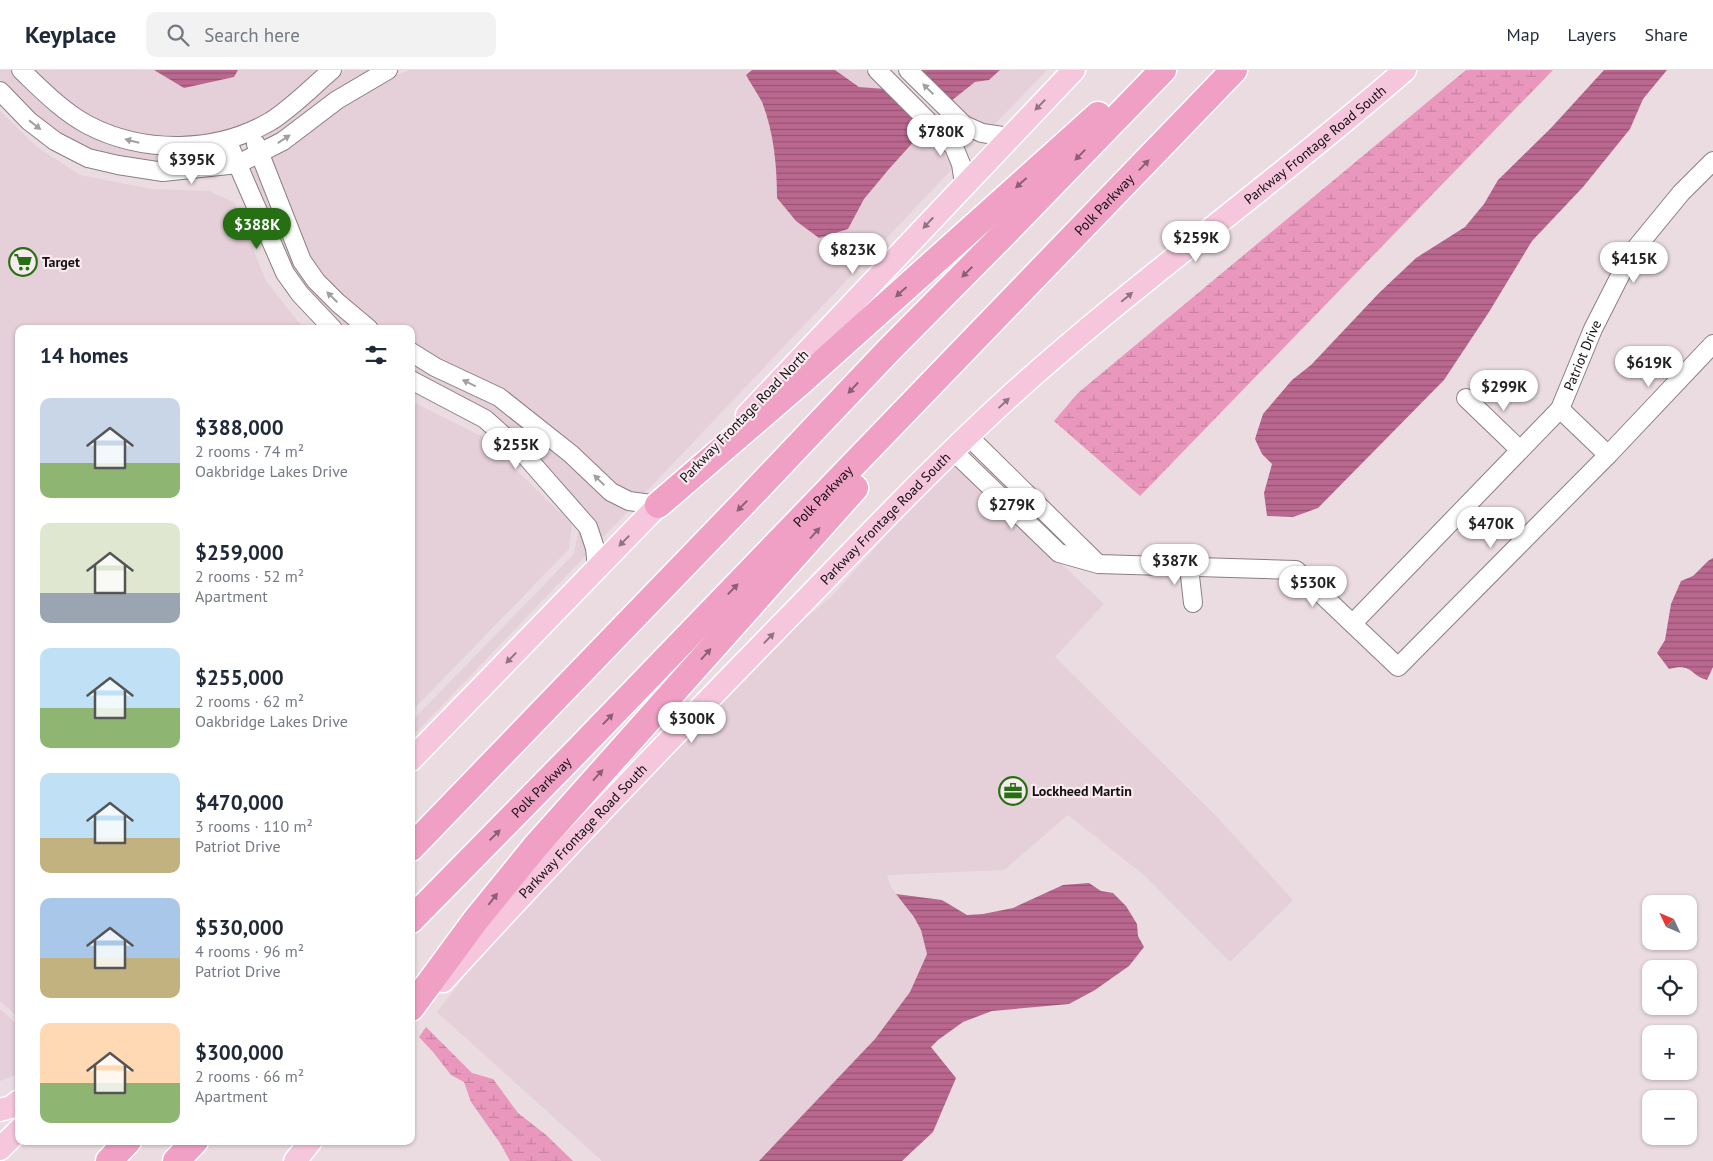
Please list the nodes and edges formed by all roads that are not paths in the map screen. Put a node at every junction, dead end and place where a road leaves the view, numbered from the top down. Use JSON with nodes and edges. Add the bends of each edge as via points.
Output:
{"nodes":[{"id":1,"x":21,"y":70,"type":"edge"},
{"id":2,"x":332,"y":70,"type":"edge"},
{"id":3,"x":388,"y":70,"type":"edge"},
{"id":4,"x":877,"y":70,"type":"edge"},
{"id":5,"x":908,"y":70,"type":"edge"},
{"id":6,"x":1074,"y":70,"type":"edge"},
{"id":7,"x":1150,"y":70,"type":"edge"},
{"id":8,"x":1163,"y":70,"type":"edge"},
{"id":9,"x":1234,"y":70,"type":"edge"},
{"id":10,"x":1405,"y":70,"type":"edge"},
{"id":11,"x":0,"y":91,"type":"edge"},
{"id":12,"x":250,"y":130,"type":"junction"},
{"id":13,"x":1009,"y":137,"type":"junction"},
{"id":14,"x":228,"y":140,"type":"junction"},
{"id":15,"x":260,"y":153,"type":"junction"},
{"id":16,"x":1713,"y":161,"type":"edge"},
{"id":17,"x":238,"y":164,"type":"junction"},
{"id":18,"x":964,"y":184,"type":"junction"},
{"id":19,"x":1086,"y":225,"type":"junction"},
{"id":20,"x":329,"y":325,"type":"edge"},
{"id":21,"x":364,"y":325,"type":"edge"},
{"id":22,"x":1713,"y":344,"type":"edge"},
{"id":23,"x":415,"y":354,"type":"edge"},
{"id":24,"x":415,"y":382,"type":"edge"},
{"id":25,"x":1466,"y":398,"type":"dead end"},
{"id":26,"x":1560,"y":409,"type":"junction"},
{"id":27,"x":960,"y":444,"type":"junction"},
{"id":28,"x":1520,"y":450,"type":"junction"},
{"id":29,"x":1608,"y":455,"type":"junction"},
{"id":30,"x":658,"y":505,"type":"junction"},
{"id":31,"x":1189,"y":567,"type":"junction"},
{"id":32,"x":597,"y":569,"type":"junction"},
{"id":33,"x":1193,"y":603,"type":"dead end"},
{"id":34,"x":1353,"y":624,"type":"junction"},
{"id":35,"x":415,"y":756,"type":"edge"},
{"id":36,"x":415,"y":844,"type":"edge"},
{"id":37,"x":415,"y":916,"type":"edge"},
{"id":38,"x":415,"y":1003,"type":"edge"},
{"id":39,"x":415,"y":1013,"type":"edge"},
{"id":40,"x":15,"y":1104,"type":"edge"},
{"id":41,"x":0,"y":1110,"type":"edge"},
{"id":42,"x":15,"y":1134,"type":"edge"},
{"id":43,"x":124,"y":1145,"type":"edge"},
{"id":44,"x":191,"y":1145,"type":"edge"},
{"id":45,"x":308,"y":1145,"type":"edge"},
{"id":46,"x":0,"y":1149,"type":"edge"},
{"id":47,"x":109,"y":1161,"type":"edge"},
{"id":48,"x":176,"y":1161,"type":"edge"},
{"id":49,"x":295,"y":1161,"type":"edge"}],
"edges":[{"from":14,"to":1,"type":"street","one_way":true,"via":[[188,146],[158,146],[127,140],[88,126],[58,105]]},
{"from":2,"to":12,"type":"street","via":[[273,119]]},
{"from":15,"to":3,"type":"street","one_way":true,"via":[[283,141],[337,100]]},
{"from":4,"to":18,"type":"street","via":[[954,147]]},
{"from":13,"to":5,"type":"street","one_way":true,"via":[[982,133],[964,125]]},
{"from":6,"to":13,"type":"main road","name":"Parkway Frontage Road North","one_way":true},
{"from":7,"to":30,"type":"highway","one_way":true},
{"from":8,"to":36,"type":"highway","one_way":true},
{"from":19,"to":9,"type":"highway","name":"Polk Parkway","one_way":true},
{"from":27,"to":10,"type":"main road","name":"Parkway Frontage Road South","one_way":true,"via":[[1021,387],[1151,276]]},
{"from":11,"to":17,"type":"street","one_way":true,"via":[[55,141],[88,158],[163,172]]},
{"from":12,"to":14,"type":"street"},
{"from":12,"to":15,"type":"street"},
{"from":13,"to":18,"type":"main road","name":"Parkway Frontage Road North"},
{"from":14,"to":17,"type":"street"},
{"from":15,"to":17,"type":"street"},
{"from":21,"to":15,"type":"street","one_way":true,"via":[[316,281],[302,261]]},
{"from":16,"to":26,"type":"street","name":"Patriot Drive","via":[[1631,254],[1593,329]]},
{"from":17,"to":20,"type":"street","via":[[285,273]]},
{"from":18,"to":30,"type":"main road","name":"Parkway Frontage Road North","one_way":true},
{"from":37,"to":19,"type":"highway","name":"Polk Parkway","one_way":true},
{"from":38,"to":19,"type":"highway","one_way":true,"via":[[535,847],[996,333]]},
{"from":22,"to":29,"type":"street"},
{"from":30,"to":23,"type":"street","one_way":true,"via":[[629,500],[612,492],[571,454],[499,397]]},
{"from":24,"to":32,"type":"street","via":[[485,419],[522,452],[588,527]]},
{"from":25,"to":28,"type":"street"},
{"from":26,"to":28,"type":"street","name":"Patriot Drive"},
{"from":26,"to":29,"type":"street"},
{"from":27,"to":31,"type":"street","via":[[1060,553],[1098,564]]},
{"from":39,"to":27,"type":"main road","name":"Parkway Frontage Road South","one_way":true,"via":[[594,819]]},
{"from":28,"to":34,"type":"street","name":"Patriot Drive"},
{"from":29,"to":34,"type":"street","via":[[1398,667]]},
{"from":30,"to":32,"type":"main road","name":"Parkway Frontage Road North","one_way":true},
{"from":31,"to":33,"type":"street"},
{"from":31,"to":34,"type":"street","via":[[1296,570]]},
{"from":32,"to":35,"type":"main road","name":"Parkway Frontage Road North","one_way":true},
{"from":40,"to":41,"type":"main road"},
{"from":42,"to":46,"type":"main road"},
{"from":43,"to":47,"type":"highway"},
{"from":44,"to":48,"type":"highway"},
{"from":45,"to":49,"type":"main road"}]}
